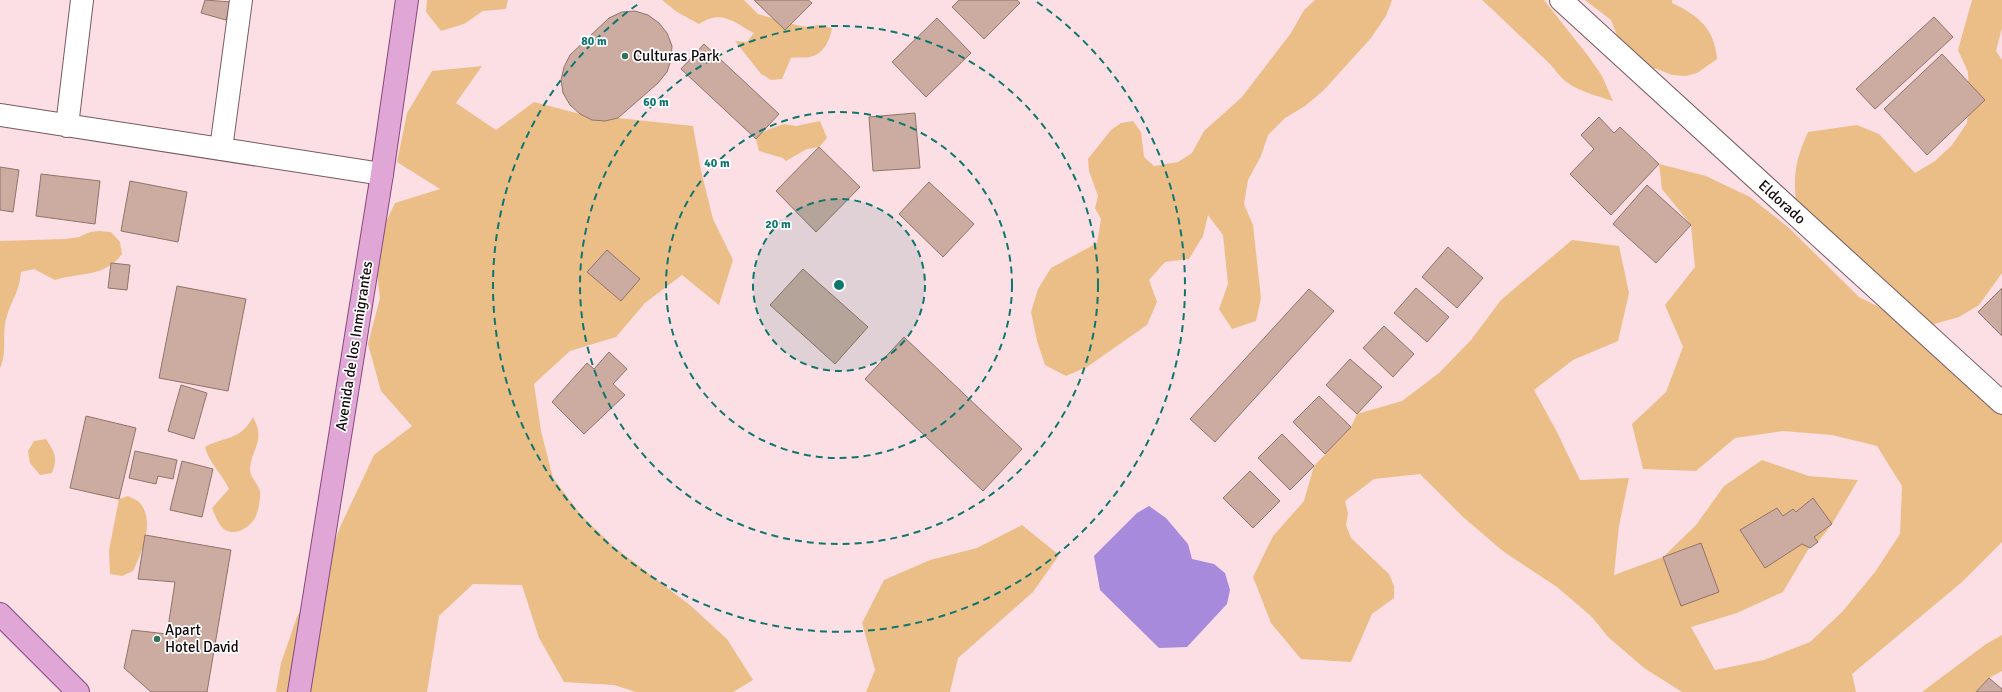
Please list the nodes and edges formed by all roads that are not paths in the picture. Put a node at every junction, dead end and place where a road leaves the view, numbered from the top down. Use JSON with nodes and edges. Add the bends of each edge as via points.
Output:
{"nodes":[{"id":1,"x":82,"y":0,"type":"edge"},
{"id":2,"x":241,"y":0,"type":"edge"},
{"id":3,"x":407,"y":0,"type":"edge"},
{"id":4,"x":1562,"y":0,"type":"edge"},
{"id":5,"x":1,"y":115,"type":"edge"},
{"id":6,"x":67,"y":126,"type":"junction"},
{"id":7,"x":221,"y":149,"type":"junction"},
{"id":8,"x":382,"y":174,"type":"junction"},
{"id":9,"x":2000,"y":398,"type":"edge"},
{"id":10,"x":0,"y":614,"type":"edge"},
{"id":11,"x":78,"y":692,"type":"edge"},
{"id":12,"x":299,"y":692,"type":"edge"}],
"edges":[{"from":1,"to":6,"type":"street"},
{"from":2,"to":7,"type":"street"},
{"from":3,"to":8,"type":"main road","name":"Avenida de los Inmigrantes"},
{"from":4,"to":9,"type":"street","name":"Eldorado"},
{"from":5,"to":6,"type":"street"},
{"from":6,"to":7,"type":"street"},
{"from":7,"to":8,"type":"street"},
{"from":8,"to":12,"type":"main road","name":"Avenida de los Inmigrantes"},
{"from":10,"to":11,"type":"main road"}]}
